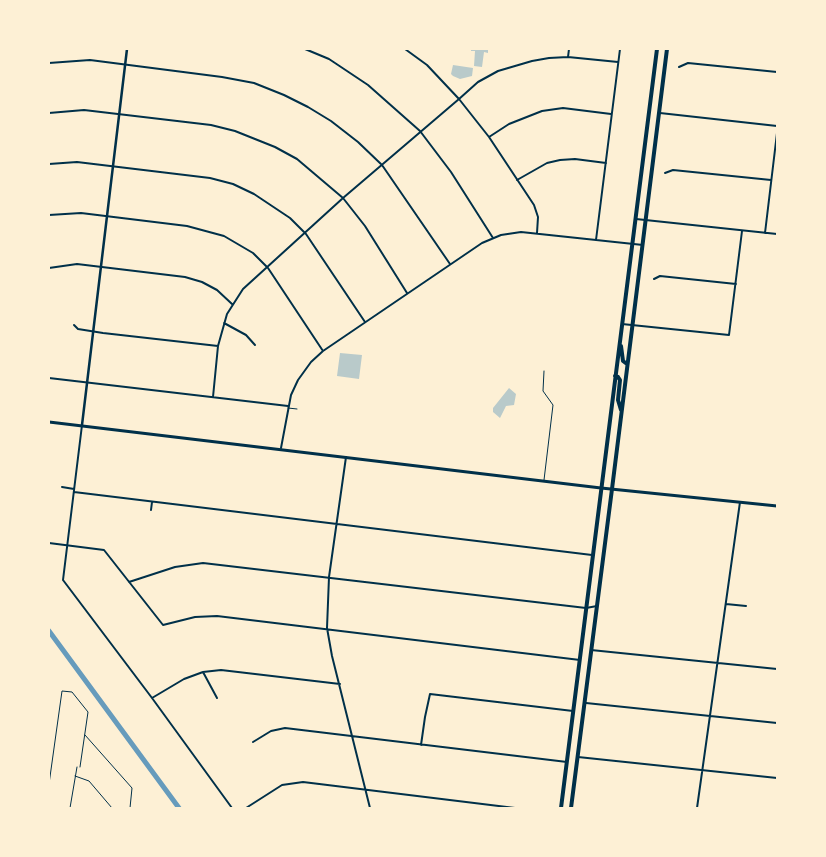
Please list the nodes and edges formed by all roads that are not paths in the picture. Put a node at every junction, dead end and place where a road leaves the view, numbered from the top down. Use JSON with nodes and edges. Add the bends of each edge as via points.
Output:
{"nodes":[{"id":1,"x":127,"y":49,"type":"edge"},
{"id":2,"x":305,"y":49,"type":"edge"},
{"id":3,"x":405,"y":49,"type":"edge"},
{"id":4,"x":569,"y":49,"type":"edge"},
{"id":5,"x":620,"y":49,"type":"edge"},
{"id":6,"x":657,"y":49,"type":"edge"},
{"id":7,"x":667,"y":49,"type":"edge"},
{"id":8,"x":568,"y":57,"type":"junction"},
{"id":9,"x":618,"y":62,"type":"junction"},
{"id":10,"x":49,"y":63,"type":"edge"},
{"id":11,"x":125,"y":65,"type":"junction"},
{"id":12,"x":679,"y":66,"type":"dead end"},
{"id":13,"x":777,"y":72,"type":"edge"},
{"id":14,"x":459,"y":98,"type":"junction"},
{"id":15,"x":49,"y":113,"type":"edge"},
{"id":16,"x":659,"y":113,"type":"junction"},
{"id":17,"x":119,"y":114,"type":"junction"},
{"id":18,"x":611,"y":114,"type":"junction"},
{"id":19,"x":777,"y":126,"type":"edge"},
{"id":20,"x":420,"y":131,"type":"junction"},
{"id":21,"x":777,"y":133,"type":"edge"},
{"id":22,"x":489,"y":138,"type":"junction"},
{"id":23,"x":606,"y":163,"type":"junction"},
{"id":24,"x":49,"y":164,"type":"edge"},
{"id":25,"x":112,"y":165,"type":"junction"},
{"id":26,"x":382,"y":165,"type":"junction"},
{"id":27,"x":665,"y":172,"type":"dead end"},
{"id":28,"x":517,"y":180,"type":"junction"},
{"id":29,"x":772,"y":180,"type":"junction"},
{"id":30,"x":343,"y":198,"type":"junction"},
{"id":31,"x":49,"y":215,"type":"edge"},
{"id":32,"x":106,"y":216,"type":"junction"},
{"id":33,"x":636,"y":219,"type":"junction"},
{"id":34,"x":646,"y":220,"type":"junction"},
{"id":35,"x":742,"y":231,"type":"junction"},
{"id":36,"x":537,"y":233,"type":"junction"},
{"id":37,"x":765,"y":233,"type":"junction"},
{"id":38,"x":306,"y":234,"type":"junction"},
{"id":39,"x":777,"y":234,"type":"edge"},
{"id":40,"x":493,"y":238,"type":"junction"},
{"id":41,"x":596,"y":240,"type":"junction"},
{"id":42,"x":632,"y":244,"type":"junction"},
{"id":43,"x":643,"y":245,"type":"junction"},
{"id":44,"x":450,"y":264,"type":"junction"},
{"id":45,"x":100,"y":266,"type":"junction"},
{"id":46,"x":49,"y":268,"type":"edge"},
{"id":47,"x":268,"y":268,"type":"junction"},
{"id":48,"x":654,"y":279,"type":"dead end"},
{"id":49,"x":736,"y":284,"type":"junction"},
{"id":50,"x":407,"y":293,"type":"junction"},
{"id":51,"x":232,"y":304,"type":"junction"},
{"id":52,"x":365,"y":322,"type":"junction"},
{"id":53,"x":224,"y":323,"type":"junction"},
{"id":54,"x":74,"y":324,"type":"dead end"},
{"id":55,"x":622,"y":324,"type":"junction"},
{"id":56,"x":632,"y":325,"type":"junction"},
{"id":57,"x":93,"y":331,"type":"junction"},
{"id":58,"x":620,"y":342,"type":"junction"},
{"id":59,"x":255,"y":345,"type":"dead end"},
{"id":60,"x":218,"y":346,"type":"junction"},
{"id":61,"x":323,"y":350,"type":"junction"},
{"id":62,"x":627,"y":364,"type":"junction"},
{"id":63,"x":544,"y":371,"type":"dead end"},
{"id":64,"x":615,"y":376,"type":"junction"},
{"id":65,"x":49,"y":378,"type":"edge"},
{"id":66,"x":86,"y":382,"type":"junction"},
{"id":67,"x":213,"y":397,"type":"junction"},
{"id":68,"x":288,"y":407,"type":"junction"},
{"id":69,"x":297,"y":409,"type":"dead end"},
{"id":70,"x":622,"y":412,"type":"junction"},
{"id":71,"x":49,"y":422,"type":"edge"},
{"id":72,"x":82,"y":425,"type":"junction"},
{"id":73,"x":281,"y":449,"type":"junction"},
{"id":74,"x":346,"y":457,"type":"junction"},
{"id":75,"x":544,"y":481,"type":"junction"},
{"id":76,"x":62,"y":487,"type":"dead end"},
{"id":77,"x":601,"y":488,"type":"junction"},
{"id":78,"x":612,"y":489,"type":"junction"},
{"id":79,"x":74,"y":490,"type":"junction"},
{"id":80,"x":152,"y":502,"type":"junction"},
{"id":81,"x":740,"y":502,"type":"junction"},
{"id":82,"x":777,"y":506,"type":"edge"},
{"id":83,"x":151,"y":510,"type":"dead end"},
{"id":84,"x":336,"y":524,"type":"junction"},
{"id":85,"x":49,"y":543,"type":"edge"},
{"id":86,"x":67,"y":545,"type":"junction"},
{"id":87,"x":592,"y":555,"type":"junction"},
{"id":88,"x":329,"y":577,"type":"junction"},
{"id":89,"x":128,"y":582,"type":"junction"},
{"id":90,"x":725,"y":604,"type":"junction"},
{"id":91,"x":597,"y":606,"type":"junction"},
{"id":92,"x":746,"y":606,"type":"dead end"},
{"id":93,"x":586,"y":608,"type":"junction"},
{"id":94,"x":327,"y":628,"type":"junction"},
{"id":95,"x":591,"y":650,"type":"junction"},
{"id":96,"x":580,"y":660,"type":"junction"},
{"id":97,"x":718,"y":663,"type":"junction"},
{"id":98,"x":777,"y":670,"type":"edge"},
{"id":99,"x":203,"y":672,"type":"junction"},
{"id":100,"x":340,"y":684,"type":"junction"},
{"id":101,"x":152,"y":698,"type":"junction"},
{"id":102,"x":217,"y":698,"type":"dead end"},
{"id":103,"x":584,"y":703,"type":"junction"},
{"id":104,"x":573,"y":711,"type":"junction"},
{"id":105,"x":711,"y":716,"type":"junction"},
{"id":106,"x":777,"y":723,"type":"edge"},
{"id":107,"x":85,"y":734,"type":"junction"},
{"id":108,"x":353,"y":736,"type":"junction"},
{"id":109,"x":253,"y":742,"type":"dead end"},
{"id":110,"x":422,"y":745,"type":"junction"},
{"id":111,"x":578,"y":757,"type":"junction"},
{"id":112,"x":567,"y":762,"type":"junction"},
{"id":113,"x":80,"y":767,"type":"dead end"},
{"id":114,"x":77,"y":768,"type":"dead end"},
{"id":115,"x":703,"y":770,"type":"junction"},
{"id":116,"x":75,"y":776,"type":"junction"},
{"id":117,"x":777,"y":778,"type":"edge"},
{"id":118,"x":49,"y":784,"type":"edge"},
{"id":119,"x":366,"y":790,"type":"junction"},
{"id":120,"x":70,"y":808,"type":"edge"},
{"id":121,"x":112,"y":808,"type":"edge"},
{"id":122,"x":130,"y":808,"type":"edge"},
{"id":123,"x":232,"y":808,"type":"edge"},
{"id":124,"x":246,"y":808,"type":"edge"},
{"id":125,"x":370,"y":808,"type":"edge"},
{"id":126,"x":515,"y":808,"type":"edge"},
{"id":127,"x":561,"y":808,"type":"edge"},
{"id":128,"x":571,"y":808,"type":"edge"},
{"id":129,"x":697,"y":808,"type":"edge"}],
"edges":[{"from":1,"to":11,"type":"street"},
{"from":2,"to":20,"type":"street","via":[[368,85]]},
{"from":3,"to":14,"type":"street","via":[[427,65]]},
{"from":4,"to":8,"type":"street"},
{"from":5,"to":9,"type":"street"},
{"from":6,"to":33,"type":"main road"},
{"from":7,"to":16,"type":"main road"},
{"from":8,"to":9,"type":"street"},
{"from":8,"to":14,"type":"street","via":[[550,58],[498,71]]},
{"from":9,"to":18,"type":"street"},
{"from":10,"to":11,"type":"street","via":[[90,60]]},
{"from":11,"to":17,"type":"street"},
{"from":11,"to":26,"type":"street","via":[[222,76],[254,83],[284,95],[331,121]]},
{"from":12,"to":13,"type":"street","via":[[688,63]]},
{"from":14,"to":20,"type":"street"},
{"from":14,"to":22,"type":"street"},
{"from":15,"to":17,"type":"street","via":[[84,110]]},
{"from":16,"to":19,"type":"street"},
{"from":16,"to":34,"type":"main road"},
{"from":17,"to":25,"type":"street"},
{"from":17,"to":30,"type":"street","via":[[210,125],[257,139],[297,160]]},
{"from":18,"to":22,"type":"street","via":[[563,108],[542,111],[509,124]]},
{"from":18,"to":23,"type":"street"},
{"from":20,"to":26,"type":"street"},
{"from":20,"to":40,"type":"street"},
{"from":21,"to":29,"type":"street"},
{"from":22,"to":28,"type":"street"},
{"from":23,"to":28,"type":"street","via":[[560,160],[547,163]]},
{"from":23,"to":41,"type":"street"},
{"from":24,"to":25,"type":"street"},
{"from":25,"to":32,"type":"street"},
{"from":25,"to":38,"type":"street","via":[[233,184],[271,204]]},
{"from":26,"to":30,"type":"street"},
{"from":26,"to":44,"type":"street"},
{"from":27,"to":29,"type":"street","via":[[673,170]]},
{"from":28,"to":36,"type":"street","via":[[534,205],[538,216]]},
{"from":29,"to":37,"type":"street"},
{"from":30,"to":38,"type":"street"},
{"from":30,"to":50,"type":"street"},
{"from":31,"to":32,"type":"street","via":[[81,213]]},
{"from":32,"to":45,"type":"street"},
{"from":32,"to":47,"type":"street","via":[[207,230],[253,253]]},
{"from":33,"to":34,"type":"street"},
{"from":33,"to":42,"type":"main road"},
{"from":34,"to":35,"type":"street"},
{"from":34,"to":43,"type":"main road"},
{"from":35,"to":37,"type":"street"},
{"from":35,"to":49,"type":"street"},
{"from":36,"to":40,"type":"street","via":[[513,233]]},
{"from":36,"to":41,"type":"street"},
{"from":37,"to":39,"type":"street"},
{"from":38,"to":47,"type":"street"},
{"from":38,"to":52,"type":"street"},
{"from":40,"to":44,"type":"street"},
{"from":41,"to":42,"type":"street"},
{"from":42,"to":43,"type":"street"},
{"from":42,"to":55,"type":"main road"},
{"from":43,"to":56,"type":"main road"},
{"from":44,"to":50,"type":"street"},
{"from":45,"to":46,"type":"street","via":[[77,264]]},
{"from":45,"to":51,"type":"street","via":[[185,277],[217,290]]},
{"from":45,"to":57,"type":"street"},
{"from":47,"to":51,"type":"street","via":[[243,289]]},
{"from":47,"to":61,"type":"street"},
{"from":48,"to":49,"type":"street","via":[[660,276]]},
{"from":49,"to":56,"type":"street","via":[[729,335]]},
{"from":50,"to":52,"type":"street"},
{"from":51,"to":53,"type":"street"},
{"from":52,"to":61,"type":"street"},
{"from":53,"to":59,"type":"street","via":[[246,335]]},
{"from":53,"to":60,"type":"street"},
{"from":54,"to":57,"type":"street","via":[[78,329]]},
{"from":55,"to":56,"type":"street"},
{"from":55,"to":58,"type":"main road"},
{"from":56,"to":62,"type":"main road"},
{"from":57,"to":60,"type":"street"},
{"from":57,"to":66,"type":"street"},
{"from":58,"to":62,"type":"main road","via":[[623,361]]},
{"from":58,"to":64,"type":"main road"},
{"from":60,"to":67,"type":"street"},
{"from":61,"to":68,"type":"street","via":[[303,370]]},
{"from":62,"to":70,"type":"main road"},
{"from":63,"to":75,"type":"lane","via":[[543,391],[553,404]]},
{"from":64,"to":70,"type":"main road","via":[[620,380]]},
{"from":64,"to":77,"type":"main road"},
{"from":65,"to":66,"type":"street"},
{"from":66,"to":67,"type":"street"},
{"from":66,"to":72,"type":"street"},
{"from":67,"to":68,"type":"street"},
{"from":68,"to":69,"type":"lane"},
{"from":68,"to":73,"type":"street"},
{"from":70,"to":78,"type":"main road"},
{"from":71,"to":72,"type":"main road"},
{"from":72,"to":73,"type":"main road"},
{"from":72,"to":79,"type":"street"},
{"from":73,"to":74,"type":"main road"},
{"from":74,"to":75,"type":"main road"},
{"from":74,"to":84,"type":"street"},
{"from":75,"to":77,"type":"main road"},
{"from":76,"to":79,"type":"street"},
{"from":77,"to":78,"type":"main road"},
{"from":77,"to":87,"type":"main road"},
{"from":78,"to":81,"type":"main road"},
{"from":78,"to":91,"type":"main road"},
{"from":79,"to":80,"type":"street"},
{"from":79,"to":86,"type":"street"},
{"from":80,"to":83,"type":"street"},
{"from":80,"to":84,"type":"street"},
{"from":81,"to":82,"type":"main road"},
{"from":81,"to":90,"type":"street"},
{"from":84,"to":87,"type":"street"},
{"from":84,"to":88,"type":"street"},
{"from":85,"to":86,"type":"street"},
{"from":86,"to":89,"type":"street","via":[[104,550]]},
{"from":86,"to":101,"type":"street","via":[[63,580]]},
{"from":87,"to":93,"type":"main road"},
{"from":88,"to":89,"type":"street","via":[[203,563],[175,566]]},
{"from":88,"to":93,"type":"street"},
{"from":88,"to":94,"type":"street"},
{"from":89,"to":94,"type":"street","via":[[163,625],[195,617],[216,616]]},
{"from":90,"to":92,"type":"street"},
{"from":90,"to":97,"type":"street"},
{"from":91,"to":93,"type":"street"},
{"from":91,"to":95,"type":"main road"},
{"from":93,"to":96,"type":"main road"},
{"from":94,"to":96,"type":"street"},
{"from":94,"to":100,"type":"street"},
{"from":95,"to":97,"type":"street"},
{"from":95,"to":103,"type":"main road"},
{"from":96,"to":104,"type":"main road"},
{"from":97,"to":98,"type":"street"},
{"from":97,"to":105,"type":"street"},
{"from":99,"to":100,"type":"street","via":[[221,670]]},
{"from":99,"to":101,"type":"street"},
{"from":99,"to":102,"type":"street"},
{"from":100,"to":108,"type":"street"},
{"from":101,"to":123,"type":"street"},
{"from":103,"to":105,"type":"street"},
{"from":103,"to":111,"type":"main road"},
{"from":104,"to":110,"type":"street","via":[[430,694]]},
{"from":104,"to":112,"type":"main road"},
{"from":105,"to":106,"type":"street"},
{"from":105,"to":115,"type":"street"},
{"from":107,"to":113,"type":"lane"},
{"from":107,"to":118,"type":"lane","via":[[88,712],[72,692],[62,691]]},
{"from":107,"to":122,"type":"lane","via":[[132,788]]},
{"from":108,"to":109,"type":"street","via":[[285,728],[271,731]]},
{"from":108,"to":110,"type":"street"},
{"from":108,"to":119,"type":"street"},
{"from":110,"to":112,"type":"street"},
{"from":111,"to":115,"type":"street"},
{"from":111,"to":128,"type":"main road"},
{"from":112,"to":127,"type":"main road"},
{"from":114,"to":116,"type":"lane"},
{"from":115,"to":117,"type":"street"},
{"from":115,"to":129,"type":"street"},
{"from":116,"to":120,"type":"lane"},
{"from":116,"to":121,"type":"lane","via":[[89,781]]},
{"from":119,"to":124,"type":"street","via":[[303,782],[282,785]]},
{"from":119,"to":125,"type":"street"},
{"from":119,"to":126,"type":"street"}]}
